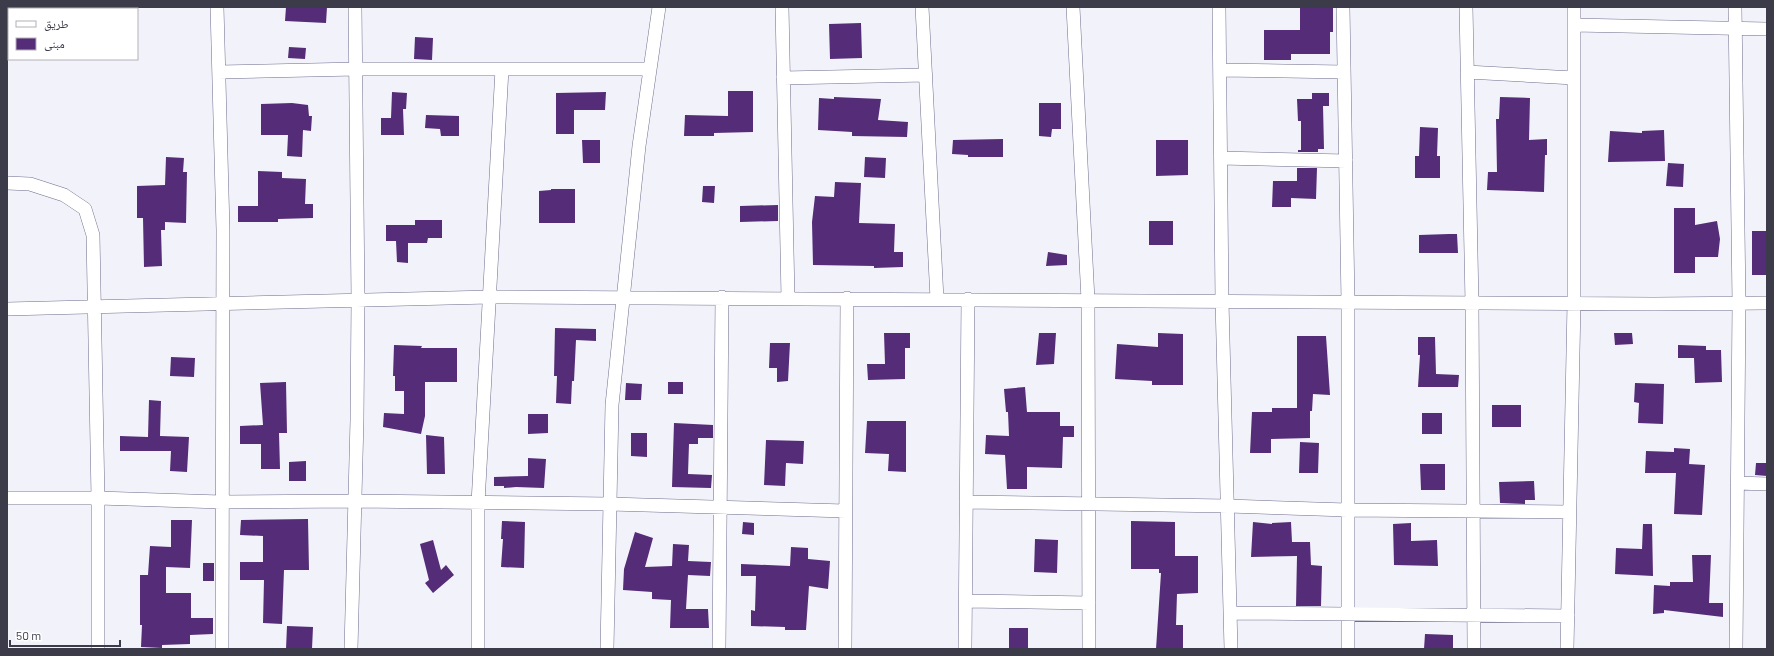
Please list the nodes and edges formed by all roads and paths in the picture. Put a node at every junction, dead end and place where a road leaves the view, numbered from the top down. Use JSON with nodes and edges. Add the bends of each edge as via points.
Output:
{"nodes":[{"id":1,"x":217,"y":7,"type":"edge"},
{"id":2,"x":355,"y":7,"type":"edge"},
{"id":3,"x":659,"y":7,"type":"edge"},
{"id":4,"x":782,"y":7,"type":"edge"},
{"id":5,"x":922,"y":7,"type":"edge"},
{"id":6,"x":1073,"y":7,"type":"edge"},
{"id":7,"x":1220,"y":7,"type":"edge"},
{"id":8,"x":1344,"y":7,"type":"edge"},
{"id":9,"x":1466,"y":7,"type":"edge"},
{"id":10,"x":1574,"y":7,"type":"edge"},
{"id":11,"x":1735,"y":7,"type":"edge"},
{"id":12,"x":1574,"y":25,"type":"junction"},
{"id":13,"x":1735,"y":28,"type":"junction"},
{"id":14,"x":1767,"y":29,"type":"edge"},
{"id":15,"x":356,"y":69,"type":"junction"},
{"id":16,"x":502,"y":69,"type":"junction"},
{"id":17,"x":650,"y":69,"type":"junction"},
{"id":18,"x":1220,"y":70,"type":"junction"},
{"id":19,"x":219,"y":72,"type":"junction"},
{"id":20,"x":1344,"y":72,"type":"junction"},
{"id":21,"x":1467,"y":72,"type":"junction"},
{"id":22,"x":926,"y":75,"type":"junction"},
{"id":23,"x":783,"y":78,"type":"junction"},
{"id":24,"x":1574,"y":78,"type":"junction"},
{"id":25,"x":1221,"y":158,"type":"junction"},
{"id":26,"x":1346,"y":161,"type":"junction"},
{"id":27,"x":7,"y":183,"type":"edge"},
{"id":28,"x":490,"y":297,"type":"junction"},
{"id":29,"x":623,"y":297,"type":"junction"},
{"id":30,"x":722,"y":297,"type":"junction"},
{"id":31,"x":788,"y":298,"type":"junction"},
{"id":32,"x":847,"y":298,"type":"junction"},
{"id":33,"x":937,"y":299,"type":"junction"},
{"id":34,"x":968,"y":299,"type":"junction"},
{"id":35,"x":358,"y":300,"type":"junction"},
{"id":36,"x":1088,"y":300,"type":"junction"},
{"id":37,"x":1222,"y":301,"type":"junction"},
{"id":38,"x":1348,"y":302,"type":"junction"},
{"id":39,"x":223,"y":303,"type":"junction"},
{"id":40,"x":1472,"y":303,"type":"junction"},
{"id":41,"x":1574,"y":303,"type":"junction"},
{"id":42,"x":1739,"y":303,"type":"junction"},
{"id":43,"x":1767,"y":303,"type":"edge"},
{"id":44,"x":7,"y":308,"type":"edge"},
{"id":45,"x":94,"y":308,"type":"junction"},
{"id":46,"x":1737,"y":483,"type":"junction"},
{"id":47,"x":1767,"y":484,"type":"edge"},
{"id":48,"x":7,"y":498,"type":"edge"},
{"id":49,"x":98,"y":498,"type":"junction"},
{"id":50,"x":355,"y":501,"type":"junction"},
{"id":51,"x":221,"y":502,"type":"junction"},
{"id":52,"x":966,"y":502,"type":"junction"},
{"id":53,"x":478,"y":503,"type":"junction"},
{"id":54,"x":610,"y":504,"type":"junction"},
{"id":55,"x":1089,"y":504,"type":"junction"},
{"id":56,"x":1228,"y":506,"type":"junction"},
{"id":57,"x":720,"y":507,"type":"junction"},
{"id":58,"x":1347,"y":510,"type":"junction"},
{"id":59,"x":845,"y":511,"type":"junction"},
{"id":60,"x":1473,"y":512,"type":"junction"},
{"id":61,"x":1570,"y":512,"type":"junction"},
{"id":62,"x":966,"y":601,"type":"junction"},
{"id":63,"x":1089,"y":603,"type":"junction"},
{"id":64,"x":1230,"y":613,"type":"junction"},
{"id":65,"x":1348,"y":615,"type":"junction"},
{"id":66,"x":1474,"y":616,"type":"junction"},
{"id":67,"x":1568,"y":616,"type":"junction"},
{"id":68,"x":98,"y":649,"type":"edge"},
{"id":69,"x":222,"y":649,"type":"edge"},
{"id":70,"x":351,"y":649,"type":"edge"},
{"id":71,"x":478,"y":649,"type":"edge"},
{"id":72,"x":607,"y":649,"type":"edge"},
{"id":73,"x":719,"y":649,"type":"edge"},
{"id":74,"x":845,"y":649,"type":"edge"},
{"id":75,"x":965,"y":649,"type":"edge"},
{"id":76,"x":1089,"y":649,"type":"edge"},
{"id":77,"x":1231,"y":649,"type":"edge"},
{"id":78,"x":1348,"y":649,"type":"edge"},
{"id":79,"x":1474,"y":649,"type":"edge"},
{"id":80,"x":1567,"y":649,"type":"edge"},
{"id":81,"x":1736,"y":649,"type":"edge"}],
"edges":[{"from":1,"to":19,"type":"street"},
{"from":2,"to":15,"type":"street"},
{"from":3,"to":17,"type":"street"},
{"from":4,"to":23,"type":"street"},
{"from":5,"to":22,"type":"street"},
{"from":6,"to":36,"type":"street"},
{"from":7,"to":18,"type":"street"},
{"from":8,"to":20,"type":"street"},
{"from":9,"to":21,"type":"street"},
{"from":10,"to":12,"type":"street"},
{"from":11,"to":13,"type":"street"},
{"from":12,"to":13,"type":"street"},
{"from":12,"to":24,"type":"street"},
{"from":13,"to":14,"type":"street"},
{"from":13,"to":42,"type":"street"},
{"from":15,"to":16,"type":"street"},
{"from":15,"to":19,"type":"street"},
{"from":15,"to":35,"type":"street"},
{"from":16,"to":17,"type":"street"},
{"from":16,"to":28,"type":"street"},
{"from":17,"to":29,"type":"street"},
{"from":18,"to":20,"type":"street"},
{"from":18,"to":25,"type":"street"},
{"from":19,"to":39,"type":"street"},
{"from":20,"to":26,"type":"street"},
{"from":21,"to":24,"type":"street"},
{"from":21,"to":40,"type":"street"},
{"from":22,"to":23,"type":"street"},
{"from":22,"to":33,"type":"street"},
{"from":23,"to":31,"type":"street"},
{"from":24,"to":41,"type":"street"},
{"from":25,"to":26,"type":"street"},
{"from":25,"to":37,"type":"street"},
{"from":26,"to":38,"type":"street"},
{"from":27,"to":45,"type":"street","via":[[30,184],[64,195],[85,210],[93,235]]},
{"from":28,"to":29,"type":"street"},
{"from":28,"to":35,"type":"street"},
{"from":28,"to":53,"type":"street"},
{"from":29,"to":30,"type":"street"},
{"from":29,"to":54,"type":"street","via":[[612,405]]},
{"from":30,"to":31,"type":"street"},
{"from":30,"to":57,"type":"street"},
{"from":31,"to":32,"type":"street"},
{"from":32,"to":33,"type":"street"},
{"from":32,"to":59,"type":"street"},
{"from":33,"to":34,"type":"street"},
{"from":34,"to":36,"type":"street"},
{"from":34,"to":52,"type":"street"},
{"from":35,"to":39,"type":"street"},
{"from":35,"to":50,"type":"street"},
{"from":36,"to":37,"type":"street"},
{"from":36,"to":55,"type":"street"},
{"from":37,"to":38,"type":"street"},
{"from":37,"to":56,"type":"street"},
{"from":38,"to":40,"type":"street"},
{"from":38,"to":58,"type":"street"},
{"from":39,"to":45,"type":"street"},
{"from":39,"to":51,"type":"street"},
{"from":40,"to":41,"type":"street"},
{"from":40,"to":60,"type":"street"},
{"from":41,"to":42,"type":"street"},
{"from":41,"to":61,"type":"street"},
{"from":42,"to":43,"type":"street"},
{"from":42,"to":46,"type":"street"},
{"from":44,"to":45,"type":"street"},
{"from":45,"to":49,"type":"street"},
{"from":46,"to":47,"type":"street"},
{"from":46,"to":81,"type":"street"},
{"from":48,"to":49,"type":"street"},
{"from":49,"to":51,"type":"street"},
{"from":49,"to":68,"type":"street"},
{"from":50,"to":51,"type":"street"},
{"from":50,"to":53,"type":"street"},
{"from":50,"to":70,"type":"street"},
{"from":51,"to":69,"type":"street"},
{"from":52,"to":55,"type":"street"},
{"from":52,"to":62,"type":"street"},
{"from":53,"to":54,"type":"street"},
{"from":53,"to":71,"type":"street"},
{"from":54,"to":57,"type":"street"},
{"from":54,"to":72,"type":"street"},
{"from":55,"to":56,"type":"street"},
{"from":55,"to":63,"type":"street"},
{"from":56,"to":58,"type":"street"},
{"from":56,"to":64,"type":"street"},
{"from":57,"to":59,"type":"street"},
{"from":57,"to":73,"type":"street"},
{"from":58,"to":60,"type":"street"},
{"from":58,"to":65,"type":"street"},
{"from":59,"to":74,"type":"street"},
{"from":60,"to":61,"type":"street"},
{"from":60,"to":66,"type":"street"},
{"from":61,"to":67,"type":"street"},
{"from":62,"to":63,"type":"street"},
{"from":62,"to":75,"type":"street"},
{"from":63,"to":76,"type":"street"},
{"from":64,"to":65,"type":"street"},
{"from":64,"to":77,"type":"street"},
{"from":65,"to":66,"type":"street"},
{"from":65,"to":78,"type":"street"},
{"from":66,"to":67,"type":"street"},
{"from":66,"to":79,"type":"street"},
{"from":67,"to":80,"type":"street"}]}
